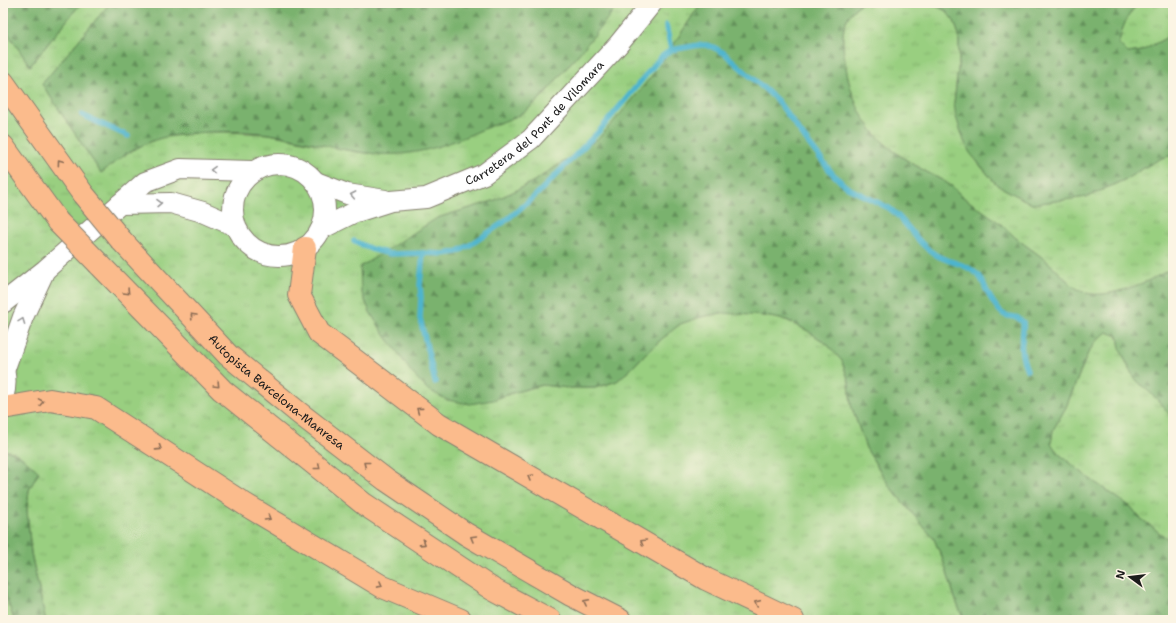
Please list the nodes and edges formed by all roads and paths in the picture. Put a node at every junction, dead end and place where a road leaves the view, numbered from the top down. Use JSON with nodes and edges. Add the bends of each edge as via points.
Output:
{"nodes":[{"id":1,"x":652,"y":3,"type":"edge"},
{"id":2,"x":3,"y":82,"type":"edge"},
{"id":3,"x":3,"y":146,"type":"edge"},
{"id":4,"x":252,"y":172,"type":"junction"},
{"id":5,"x":316,"y":182,"type":"junction"},
{"id":6,"x":391,"y":201,"type":"junction"},
{"id":7,"x":120,"y":204,"type":"junction"},
{"id":8,"x":236,"y":226,"type":"junction"},
{"id":9,"x":321,"y":229,"type":"junction"},
{"id":10,"x":305,"y":248,"type":"junction"},
{"id":11,"x":45,"y":270,"type":"junction"},
{"id":12,"x":3,"y":304,"type":"edge"},
{"id":13,"x":4,"y":369,"type":"edge"},
{"id":14,"x":3,"y":398,"type":"edge"},
{"id":15,"x":3,"y":408,"type":"edge"},
{"id":16,"x":461,"y":620,"type":"edge"},
{"id":17,"x":550,"y":620,"type":"edge"},
{"id":18,"x":620,"y":620,"type":"edge"},
{"id":19,"x":793,"y":620,"type":"edge"}],
"edges":[{"from":1,"to":6,"type":"street","name":"Carretera del Pont de Vilomara","via":[[618,45],[531,139],[484,174],[426,198]]},
{"from":18,"to":2,"type":"highway","name":"Autopista Barcelona-Manresa","one_way":true,"bridge":true,"via":[[571,595],[466,534],[386,480],[228,354],[83,194]]},
{"from":3,"to":17,"type":"highway","one_way":true,"bridge":true,"via":[[58,222],[222,390],[364,504],[492,589]]},
{"from":4,"to":5,"type":"street","via":[[268,164],[286,164],[303,170]]},
{"from":4,"to":7,"type":"street","one_way":true,"via":[[180,169],[146,182]]},
{"from":4,"to":8,"type":"street","via":[[244,178],[234,196],[232,206]]},
{"from":6,"to":5,"type":"street","name":"Carretera del Pont de Vilomara","one_way":true,"via":[[347,194]]},
{"from":5,"to":9,"type":"street","via":[[325,204]]},
{"from":6,"to":9,"type":"street","name":"Carretera del Pont de Vilomara","via":[[352,213]]},
{"from":7,"to":8,"type":"street","one_way":true,"via":[[171,203],[203,212]]},
{"from":7,"to":11,"type":"street"},
{"from":8,"to":10,"type":"street","via":[[247,244],[265,254],[286,256]]},
{"from":9,"to":10,"type":"street"},
{"from":19,"to":10,"type":"highway","one_way":true,"via":[[706,579],[438,424],[338,348],[319,333],[299,295]]},
{"from":11,"to":12,"type":"street"},
{"from":13,"to":11,"type":"street","one_way":true,"via":[[23,317]]},
{"from":13,"to":14,"type":"street","via":[[6,381]]},
{"from":15,"to":16,"type":"highway","one_way":true,"via":[[50,400],[96,408],[246,505],[383,587]]}]}
